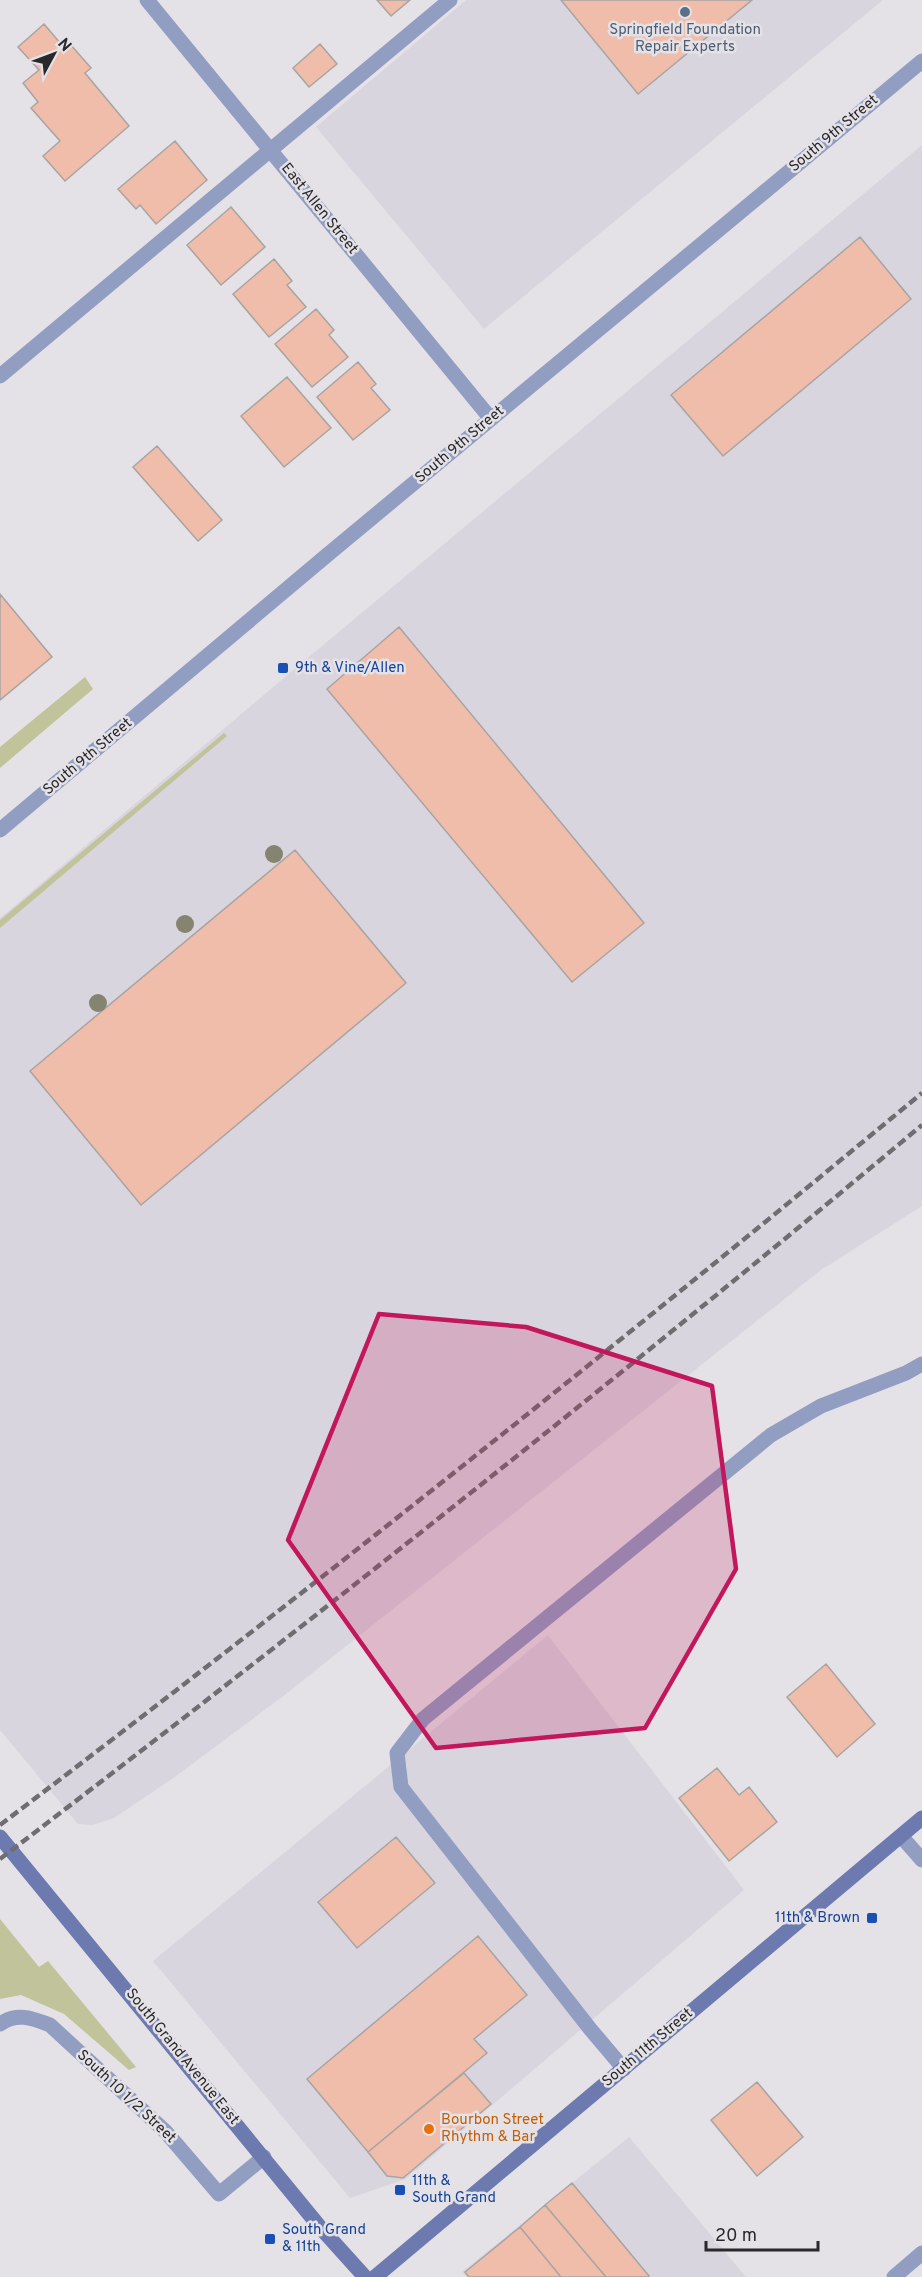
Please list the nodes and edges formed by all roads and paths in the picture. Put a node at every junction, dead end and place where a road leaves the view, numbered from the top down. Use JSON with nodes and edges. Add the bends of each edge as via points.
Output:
{"nodes":[{"id":1,"x":147,"y":0,"type":"edge"},
{"id":2,"x":450,"y":0,"type":"edge"},
{"id":3,"x":922,"y":61,"type":"edge"},
{"id":4,"x":270,"y":150,"type":"junction"},
{"id":5,"x":0,"y":376,"type":"edge"},
{"id":6,"x":491,"y":419,"type":"junction"},
{"id":7,"x":0,"y":830,"type":"edge"},
{"id":8,"x":922,"y":1365,"type":"edge"},
{"id":9,"x":922,"y":1818,"type":"edge"},
{"id":10,"x":0,"y":1836,"type":"edge"},
{"id":11,"x":901,"y":1836,"type":"junction"},
{"id":12,"x":922,"y":1860,"type":"edge"},
{"id":13,"x":0,"y":2024,"type":"edge"},
{"id":14,"x":624,"y":2069,"type":"junction"},
{"id":15,"x":264,"y":2157,"type":"junction"},
{"id":16,"x":922,"y":2253,"type":"edge"},
{"id":17,"x":365,"y":2277,"type":"edge"},
{"id":18,"x":375,"y":2277,"type":"edge"},
{"id":19,"x":894,"y":2277,"type":"edge"}],
"edges":[{"from":1,"to":4,"type":"street","name":"East Allen Street"},
{"from":2,"to":4,"type":"street"},
{"from":3,"to":6,"type":"street","name":"South 9th Street"},
{"from":4,"to":5,"type":"street"},
{"from":4,"to":6,"type":"street","name":"East Allen Street"},
{"from":6,"to":7,"type":"street","name":"South 9th Street"},
{"from":8,"to":14,"type":"street","via":[[821,1406],[771,1435],[423,1719],[398,1753],[401,1787]]},
{"from":9,"to":11,"type":"street","name":"South 11th Street"},
{"from":10,"to":15,"type":"street","name":"South Grand Avenue East"},
{"from":11,"to":12,"type":"street"},
{"from":11,"to":14,"type":"street","name":"South 11th Street"},
{"from":13,"to":15,"type":"street","name":"South 10 1/2 Street","via":[[29,2016],[50,2025],[165,2131],[219,2194]]},
{"from":14,"to":18,"type":"street","name":"South 11th Street"},
{"from":15,"to":17,"type":"street","name":"South Grand Avenue East"},
{"from":16,"to":19,"type":"street"}]}
